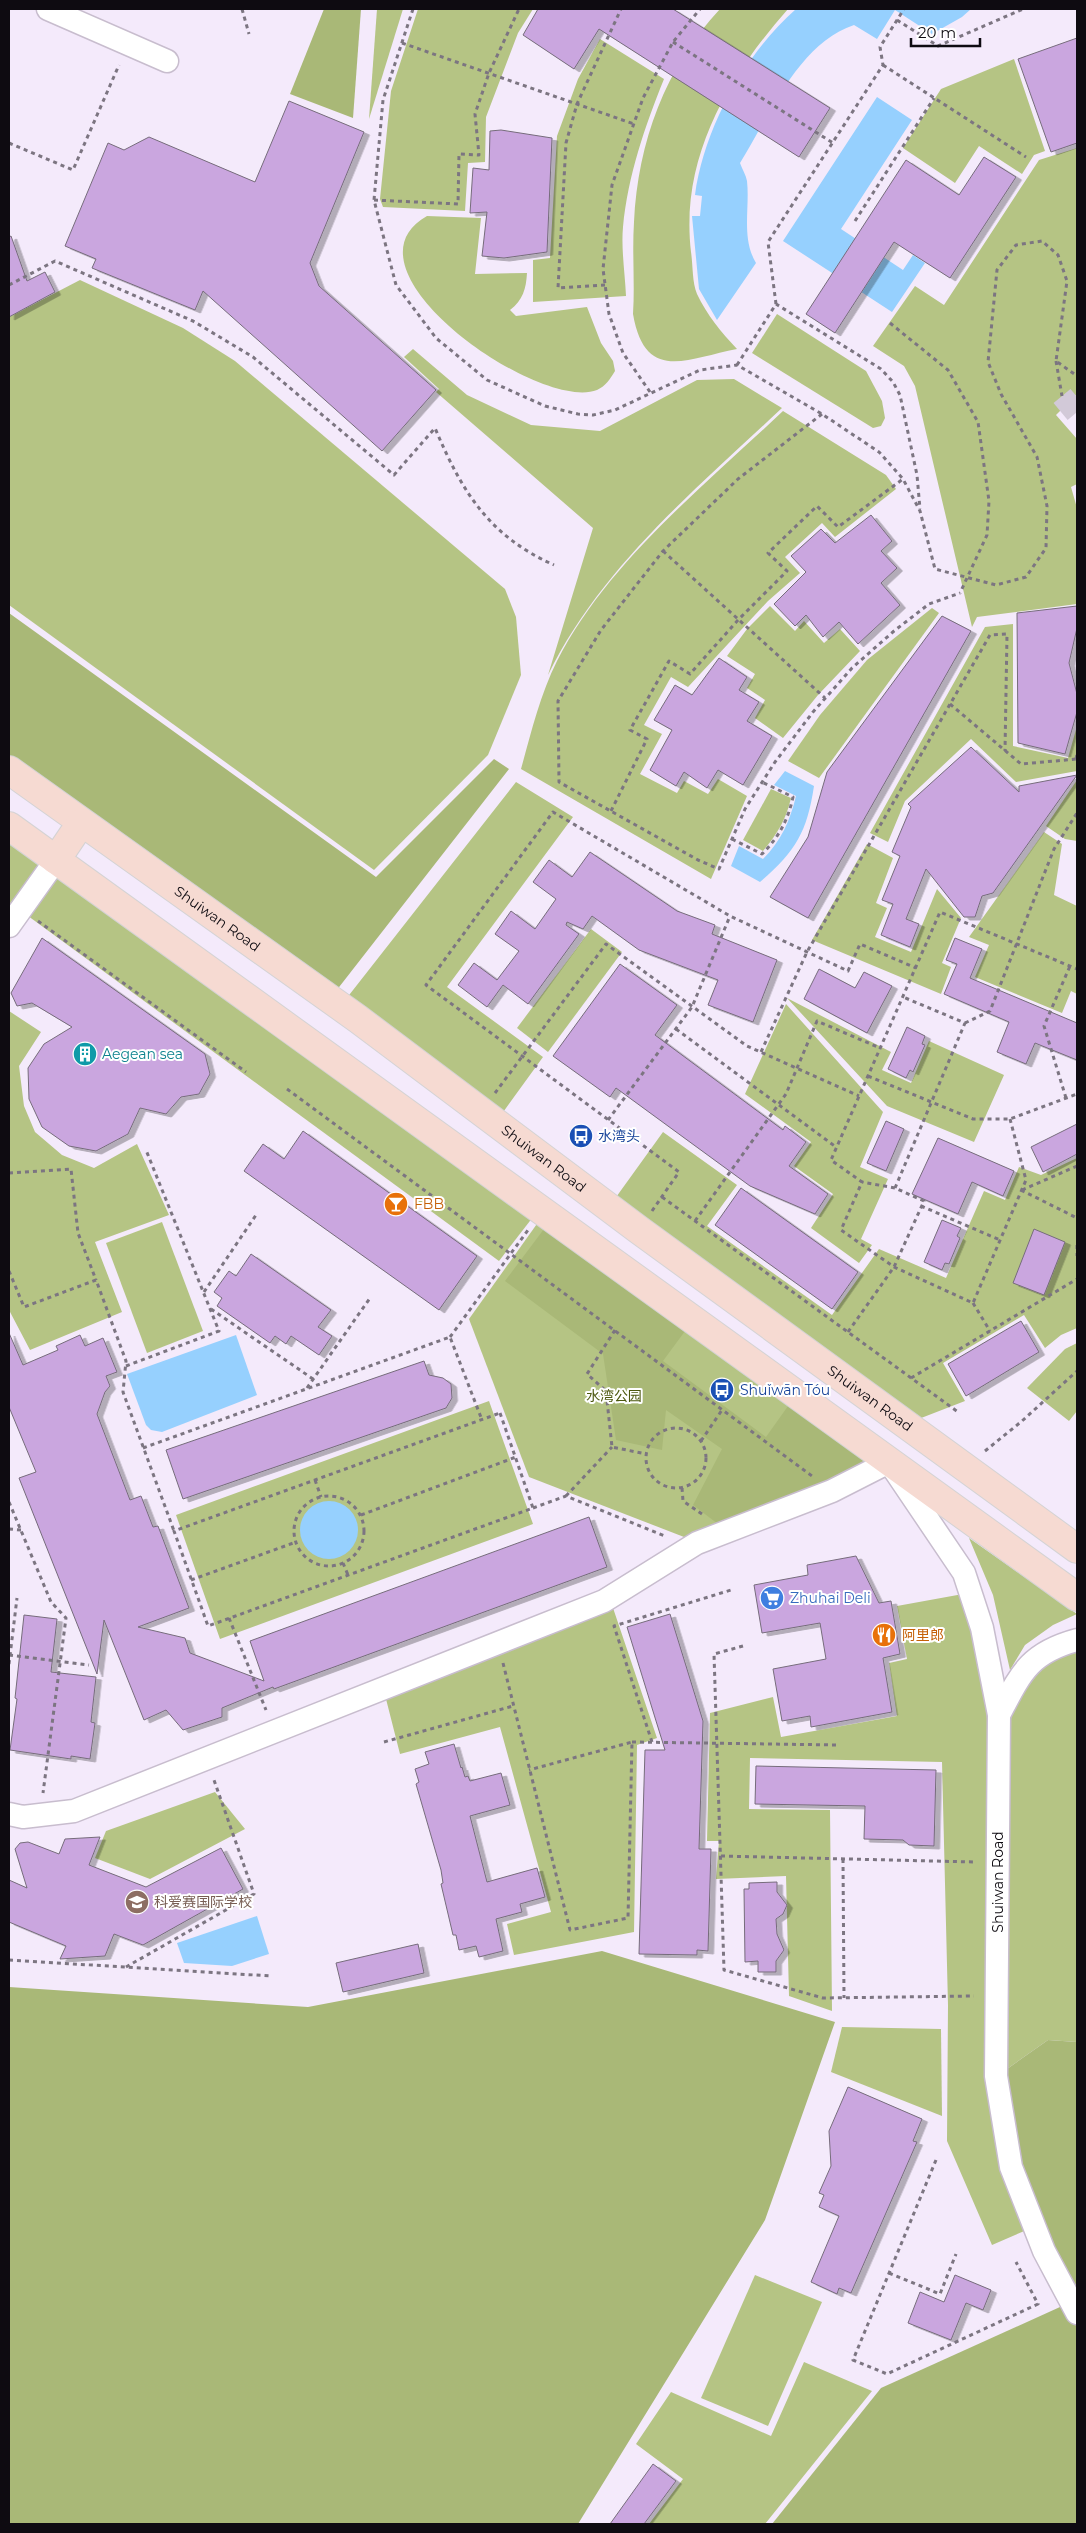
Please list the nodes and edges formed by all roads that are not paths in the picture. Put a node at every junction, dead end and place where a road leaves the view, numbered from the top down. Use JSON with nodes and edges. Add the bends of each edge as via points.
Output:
{"nodes":[{"id":1,"x":48,"y":9,"type":"edge"},
{"id":2,"x":168,"y":61,"type":"dead end"},
{"id":3,"x":9,"y":770,"type":"edge"},
{"id":4,"x":81,"y":822,"type":"junction"},
{"id":5,"x":9,"y":826,"type":"edge"},
{"id":6,"x":56,"y":860,"type":"junction"},
{"id":7,"x":15,"y":918,"type":"edge"},
{"id":8,"x":889,"y":1462,"type":"junction"},
{"id":9,"x":1077,"y":1549,"type":"edge"},
{"id":10,"x":1077,"y":1597,"type":"edge"},
{"id":11,"x":1077,"y":1640,"type":"edge"},
{"id":12,"x":999,"y":1715,"type":"junction"},
{"id":13,"x":9,"y":1814,"type":"edge"},
{"id":14,"x":1077,"y":2313,"type":"edge"}],
"edges":[{"from":1,"to":2,"type":"street"},
{"from":3,"to":4,"type":"main road","name":"Shuiwan Road"},
{"from":4,"to":6,"type":"main road"},
{"from":4,"to":9,"type":"main road","name":"Shuiwan Road","via":[[358,1019],[639,1230]]},
{"from":5,"to":6,"type":"main road","name":"Shuiwan Road"},
{"from":6,"to":7,"type":"street"},
{"from":6,"to":8,"type":"main road","name":"Shuiwan Road"},
{"from":8,"to":10,"type":"main road","name":"Shuiwan Road"},
{"from":8,"to":12,"type":"street","name":"Shuiwan Road","via":[[964,1573],[982,1628]]},
{"from":8,"to":13,"type":"street","via":[[832,1491],[691,1546],[604,1601],[498,1644],[74,1810],[23,1817]]},
{"from":11,"to":12,"type":"street","via":[[1054,1646],[1034,1658]]},
{"from":12,"to":14,"type":"street","name":"Shuiwan Road","via":[[996,2076],[1011,2166],[1044,2251]]}]}
